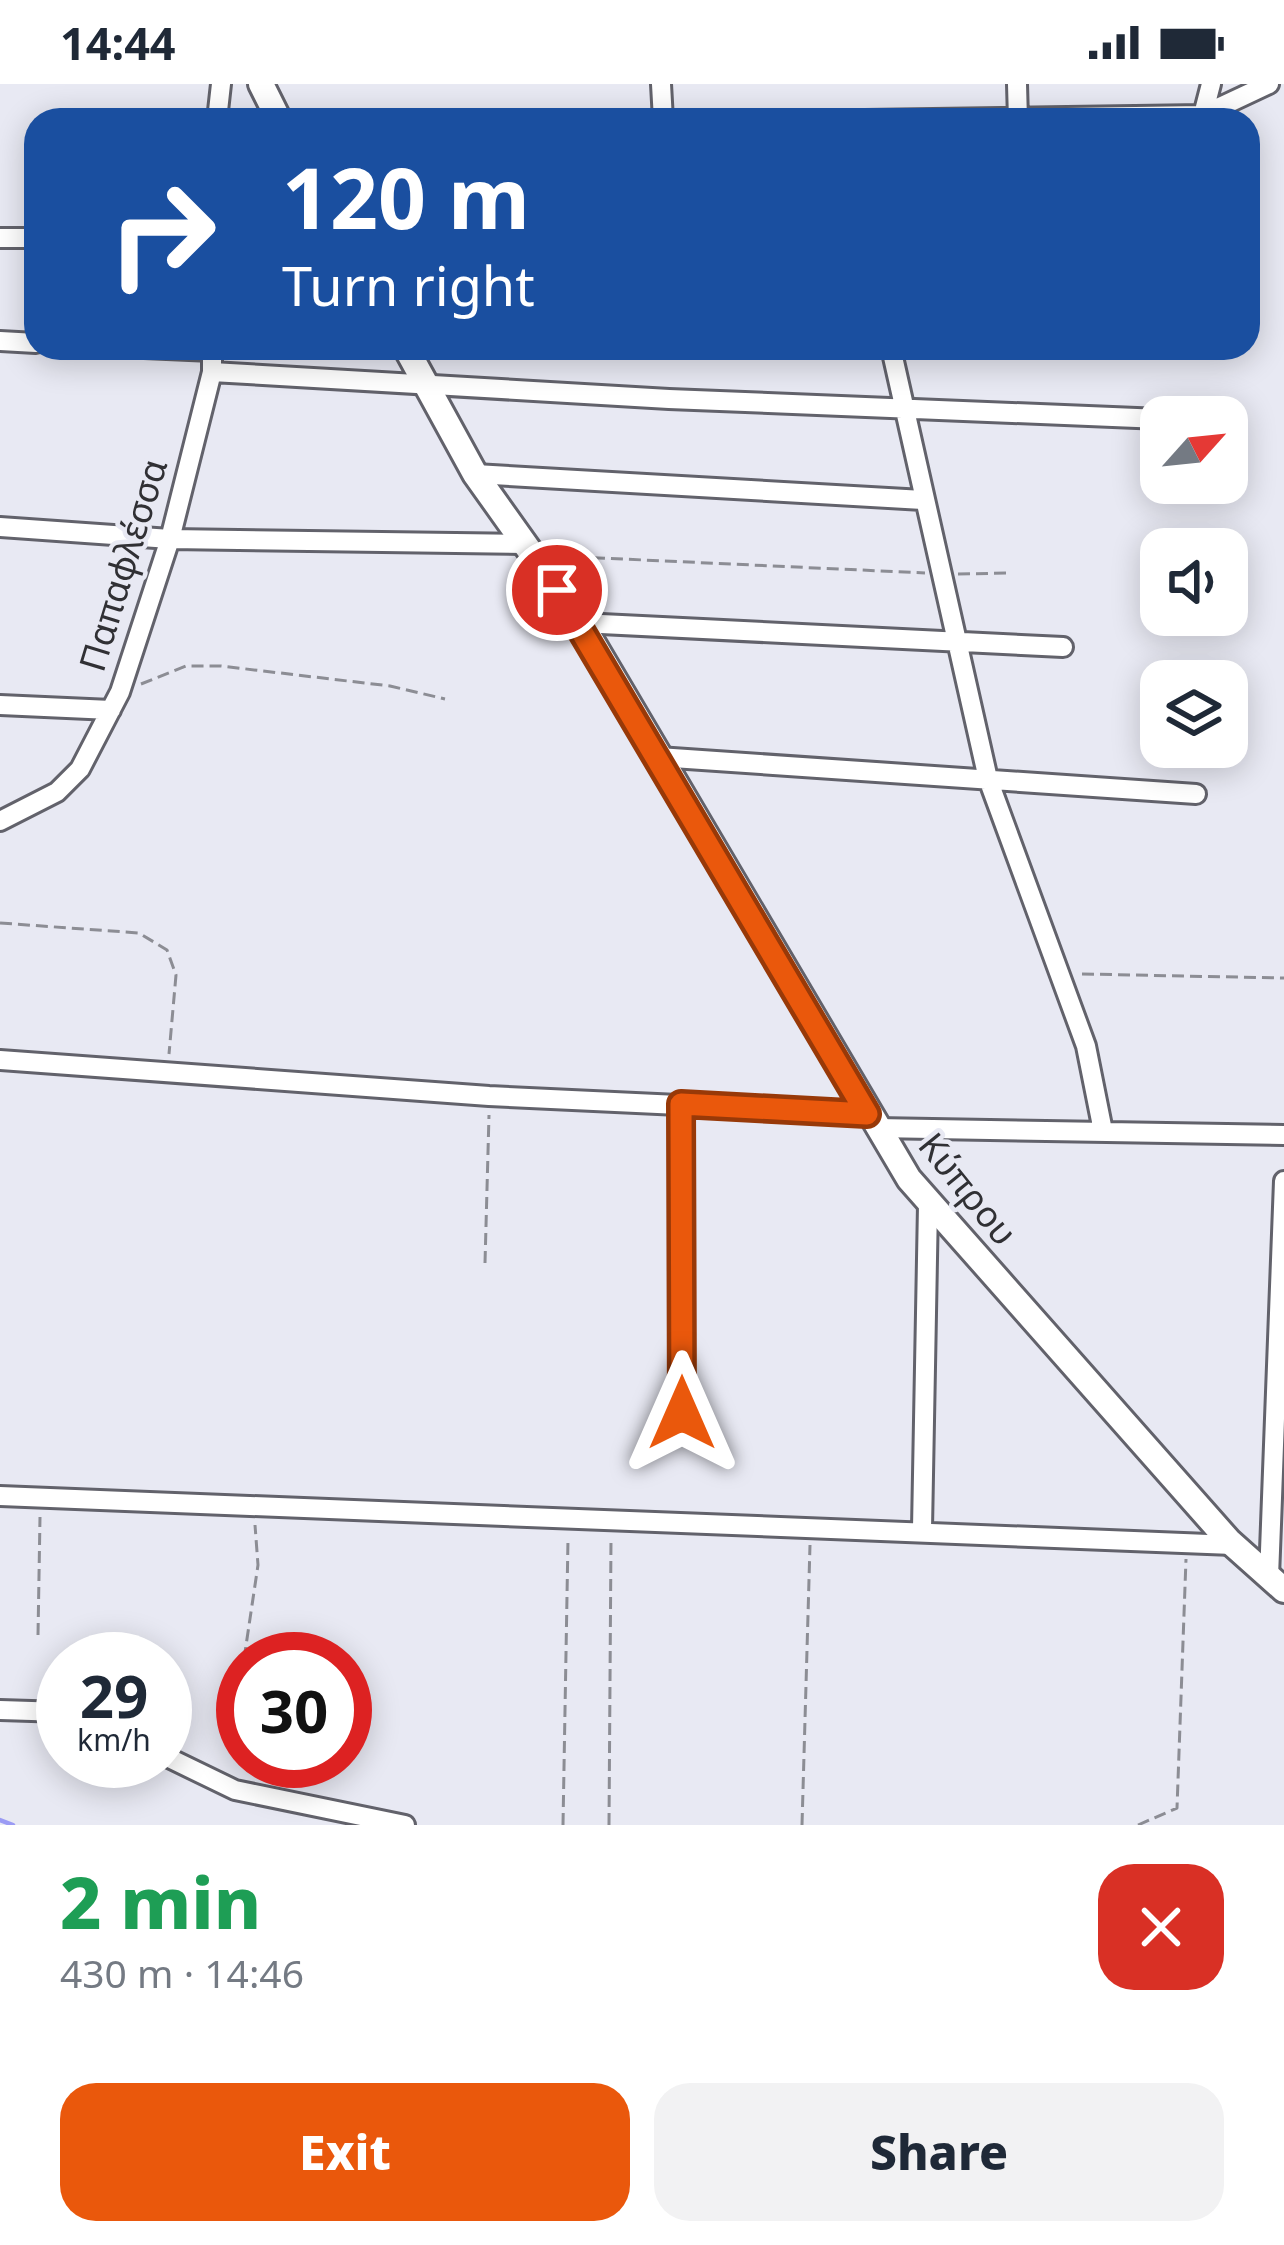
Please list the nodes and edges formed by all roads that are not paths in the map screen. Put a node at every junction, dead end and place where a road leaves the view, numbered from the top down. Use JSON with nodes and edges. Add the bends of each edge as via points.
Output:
{"nodes":[{"id":1,"x":1269,"y":84,"type":"edge"},
{"id":2,"x":1220,"y":108,"type":"edge"},
{"id":3,"x":212,"y":360,"type":"edge"},
{"id":4,"x":413,"y":360,"type":"edge"},
{"id":5,"x":894,"y":360,"type":"edge"},
{"id":6,"x":212,"y":372,"type":"junction"},
{"id":7,"x":425,"y":383,"type":"junction"},
{"id":8,"x":907,"y":408,"type":"junction"},
{"id":9,"x":1140,"y":417,"type":"edge"},
{"id":10,"x":475,"y":474,"type":"junction"},
{"id":11,"x":922,"y":500,"type":"junction"},
{"id":12,"x":0,"y":527,"type":"edge"},
{"id":13,"x":170,"y":539,"type":"junction"},
{"id":14,"x":529,"y":551,"type":"junction"},
{"id":15,"x":580,"y":623,"type":"junction"},
{"id":16,"x":955,"y":640,"type":"junction"},
{"id":17,"x":1063,"y":647,"type":"dead end"},
{"id":18,"x":115,"y":701,"type":"junction"},
{"id":19,"x":0,"y":705,"type":"edge"},
{"id":20,"x":658,"y":757,"type":"junction"},
{"id":21,"x":988,"y":779,"type":"junction"},
{"id":22,"x":1196,"y":794,"type":"dead end"},
{"id":23,"x":0,"y":821,"type":"edge"},
{"id":24,"x":0,"y":1060,"type":"edge"},
{"id":25,"x":681,"y":1104,"type":"junction"},
{"id":26,"x":872,"y":1121,"type":"junction"},
{"id":27,"x":1103,"y":1131,"type":"junction"},
{"id":28,"x":1284,"y":1136,"type":"edge"},
{"id":29,"x":1284,"y":1181,"type":"edge"},
{"id":30,"x":928,"y":1205,"type":"junction"},
{"id":31,"x":682,"y":1413,"type":"dead end"},
{"id":32,"x":0,"y":1496,"type":"edge"},
{"id":33,"x":922,"y":1529,"type":"junction"},
{"id":34,"x":1233,"y":1545,"type":"junction"},
{"id":35,"x":1277,"y":1584,"type":"edge"},
{"id":36,"x":0,"y":1710,"type":"edge"},
{"id":37,"x":36,"y":1711,"type":"edge"},
{"id":38,"x":192,"y":1769,"type":"edge"},
{"id":39,"x":405,"y":1825,"type":"edge"}],
"edges":[{"from":1,"to":2,"type":"street"},
{"from":3,"to":6,"type":"street","name":"Παπαφλέσσα"},
{"from":4,"to":7,"type":"street","name":"Κύπρου"},
{"from":5,"to":8,"type":"street"},
{"from":6,"to":7,"type":"street"},
{"from":6,"to":13,"type":"street","name":"Παπαφλέσσα"},
{"from":7,"to":8,"type":"street"},
{"from":7,"to":10,"type":"street","name":"Κύπρου"},
{"from":8,"to":9,"type":"street"},
{"from":8,"to":11,"type":"street"},
{"from":10,"to":11,"type":"street"},
{"from":10,"to":14,"type":"street","name":"Κύπρου"},
{"from":11,"to":16,"type":"street"},
{"from":12,"to":13,"type":"street"},
{"from":13,"to":14,"type":"street"},
{"from":13,"to":18,"type":"street","name":"Παπαφλέσσα"},
{"from":14,"to":15,"type":"street","name":"Κύπρου"},
{"from":15,"to":16,"type":"street"},
{"from":15,"to":20,"type":"street","name":"Κύπρου"},
{"from":16,"to":17,"type":"street"},
{"from":16,"to":21,"type":"street"},
{"from":18,"to":19,"type":"street"},
{"from":18,"to":23,"type":"street","name":"Παπαφλέσσα","via":[[80,769],[57,792]]},
{"from":20,"to":21,"type":"street"},
{"from":20,"to":26,"type":"street","name":"Κύπρου"},
{"from":21,"to":22,"type":"street"},
{"from":21,"to":27,"type":"street","via":[[1086,1046]]},
{"from":24,"to":25,"type":"street"},
{"from":25,"to":26,"type":"street"},
{"from":25,"to":31,"type":"street"},
{"from":26,"to":27,"type":"street"},
{"from":26,"to":30,"type":"street","name":"Κύπρου"},
{"from":27,"to":28,"type":"street"},
{"from":29,"to":35,"type":"street"},
{"from":30,"to":33,"type":"street"},
{"from":30,"to":34,"type":"street","name":"Κύπρου"},
{"from":32,"to":33,"type":"street"},
{"from":33,"to":34,"type":"street"},
{"from":34,"to":35,"type":"street","name":"Κύπρου"},
{"from":36,"to":37,"type":"street"},
{"from":38,"to":39,"type":"street","via":[[235,1790]]}]}
